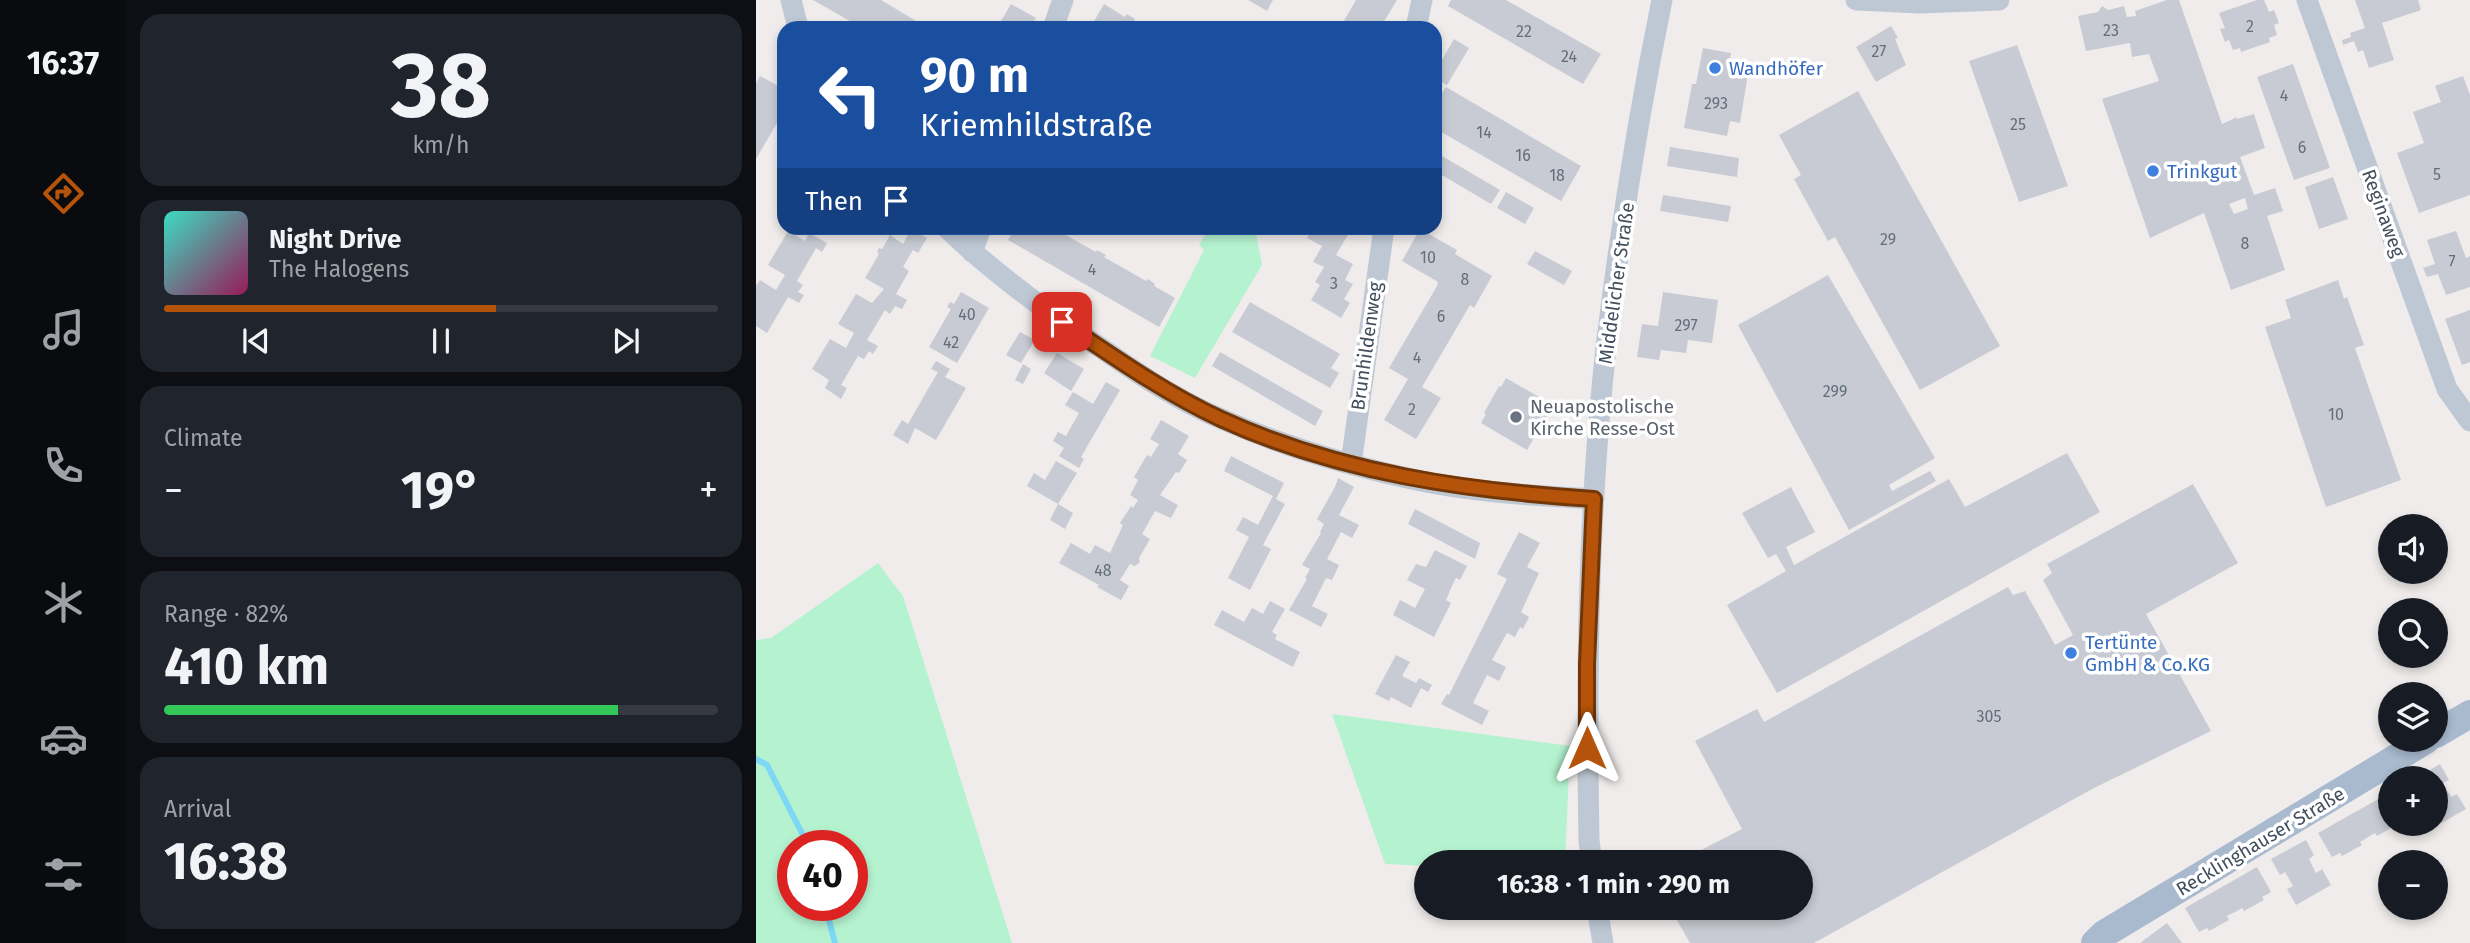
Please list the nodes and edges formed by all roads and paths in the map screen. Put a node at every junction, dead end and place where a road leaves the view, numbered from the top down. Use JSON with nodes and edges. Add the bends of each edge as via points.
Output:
{"nodes":[{"id":1,"x":791,"y":0,"type":"edge"},
{"id":2,"x":1063,"y":0,"type":"edge"},
{"id":3,"x":1422,"y":0,"type":"edge"},
{"id":4,"x":1662,"y":0,"type":"edge"},
{"id":5,"x":1856,"y":0,"type":"edge"},
{"id":6,"x":1999,"y":0,"type":"edge"},
{"id":7,"x":2307,"y":0,"type":"edge"},
{"id":8,"x":796,"y":21,"type":"edge"},
{"id":9,"x":1056,"y":21,"type":"edge"},
{"id":10,"x":1418,"y":21,"type":"edge"},
{"id":11,"x":954,"y":235,"type":"edge"},
{"id":12,"x":978,"y":235,"type":"edge"},
{"id":13,"x":1383,"y":235,"type":"edge"},
{"id":14,"x":972,"y":252,"type":"junction"},
{"id":15,"x":2470,"y":421,"type":"edge"},
{"id":16,"x":1351,"y":464,"type":"junction"},
{"id":17,"x":1594,"y":499,"type":"junction"},
{"id":18,"x":2470,"y":713,"type":"edge"},
{"id":19,"x":2448,"y":727,"type":"edge"},
{"id":20,"x":2406,"y":752,"type":"edge"},
{"id":21,"x":1590,"y":850,"type":"edge"},
{"id":22,"x":1599,"y":920,"type":"edge"},
{"id":23,"x":1603,"y":943,"type":"edge"},
{"id":24,"x":2095,"y":943,"type":"edge"}],
"edges":[{"from":1,"to":8,"type":"street"},
{"from":2,"to":9,"type":"street"},
{"from":3,"to":10,"type":"street"},
{"from":4,"to":17,"type":"street","name":"Middelicher Straße","via":[[1607,340]]},
{"from":5,"to":6,"type":"street","via":[[1920,4]]},
{"from":7,"to":15,"type":"street","name":"Reginaweg","via":[[2447,389]]},
{"from":11,"to":14,"type":"street"},
{"from":12,"to":14,"type":"street"},
{"from":13,"to":16,"type":"street","name":"Brunhildenweg"},
{"from":14,"to":16,"type":"street","via":[[1062,322],[1186,401],[1272,439]]},
{"from":16,"to":17,"type":"street","via":[[1501,493]]},
{"from":17,"to":21,"type":"street","name":"Middelicher Straße","via":[[1587,664]]},
{"from":18,"to":19,"type":"main road"},
{"from":20,"to":24,"type":"main road","name":"Recklinghauser Straße"},
{"from":22,"to":23,"type":"street"}]}
